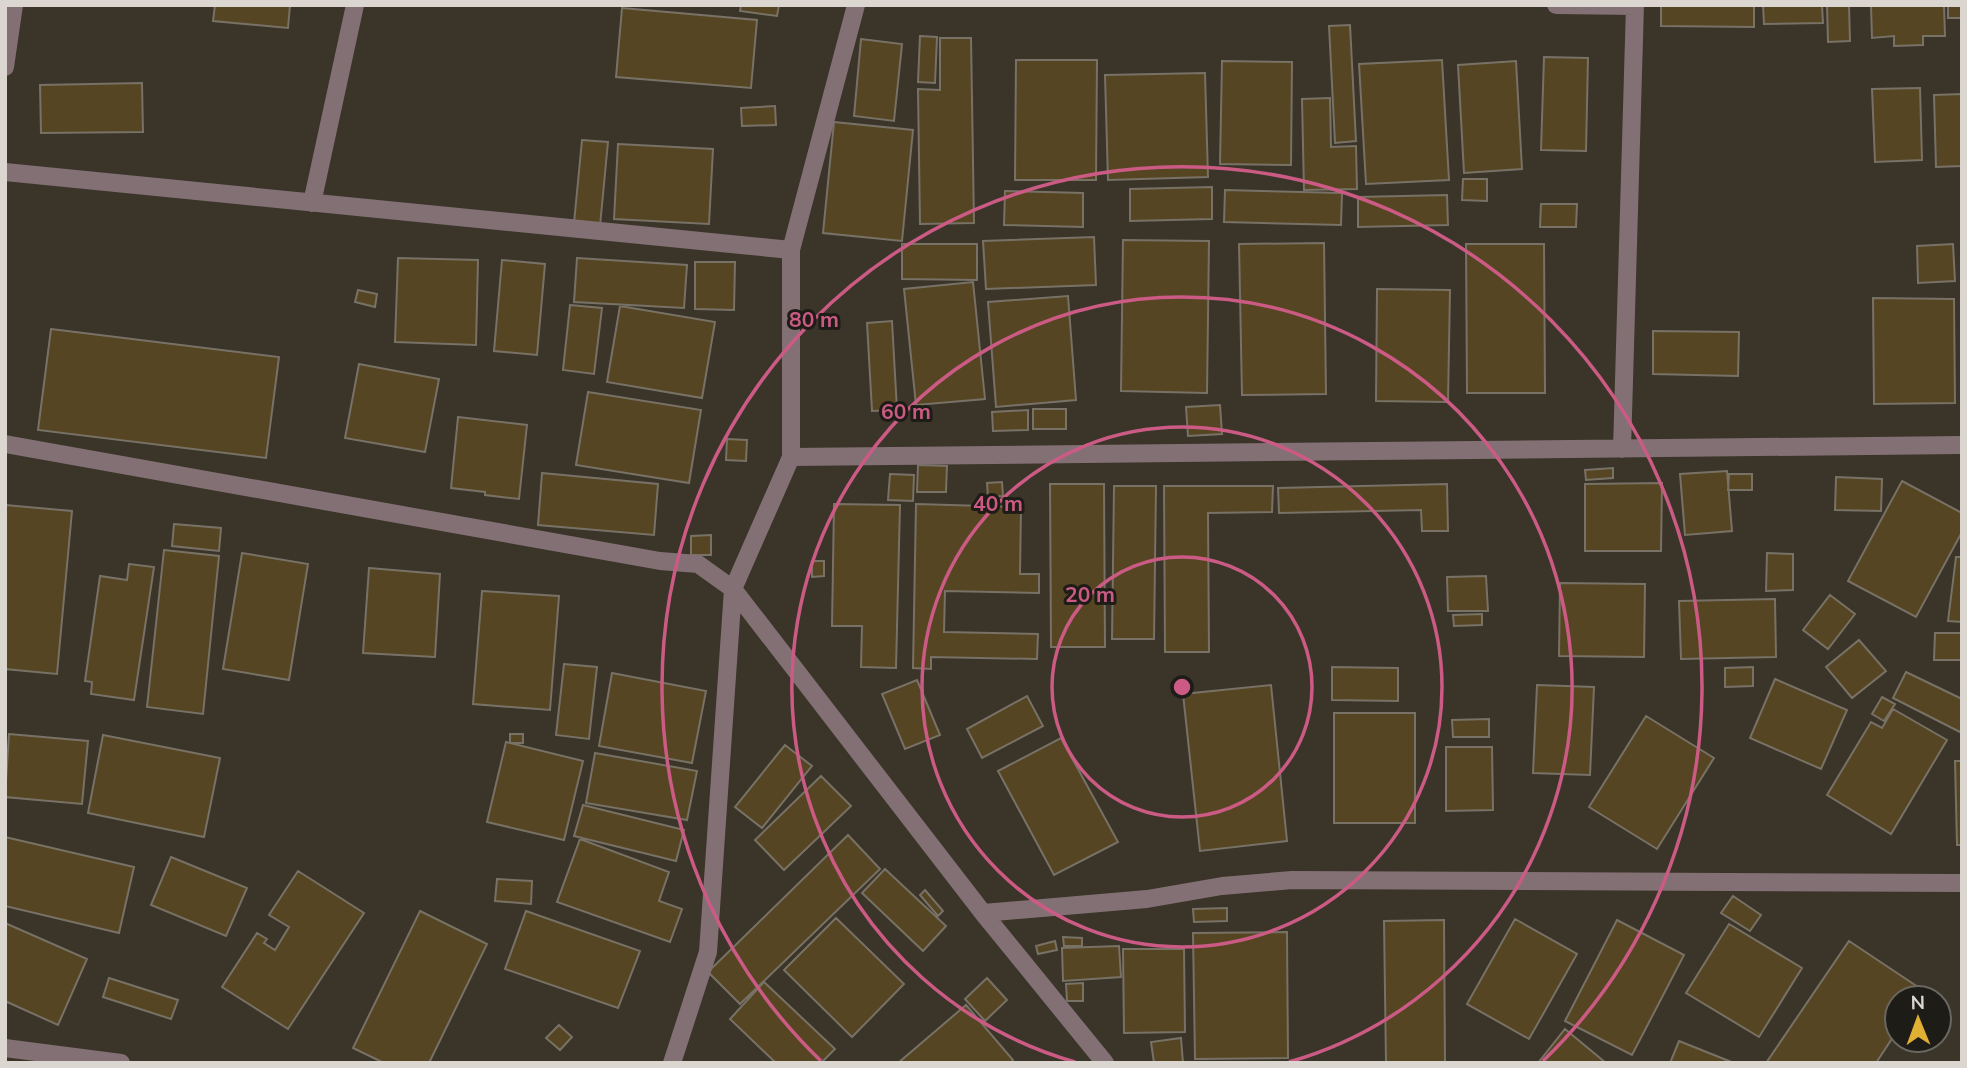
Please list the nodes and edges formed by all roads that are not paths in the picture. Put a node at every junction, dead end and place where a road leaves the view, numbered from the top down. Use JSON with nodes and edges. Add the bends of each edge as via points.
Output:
{"nodes":[{"id":1,"x":14,"y":5,"type":"edge"},
{"id":2,"x":355,"y":5,"type":"edge"},
{"id":3,"x":856,"y":5,"type":"edge"},
{"id":4,"x":1556,"y":5,"type":"edge"},
{"id":5,"x":1635,"y":6,"type":"edge"},
{"id":6,"x":5,"y":67,"type":"edge"},
{"id":7,"x":5,"y":172,"type":"edge"},
{"id":8,"x":312,"y":203,"type":"junction"},
{"id":9,"x":791,"y":250,"type":"junction"},
{"id":10,"x":5,"y":444,"type":"edge"},
{"id":11,"x":1962,"y":445,"type":"edge"},
{"id":12,"x":1622,"y":449,"type":"junction"},
{"id":13,"x":791,"y":457,"type":"junction"},
{"id":14,"x":733,"y":589,"type":"junction"},
{"id":15,"x":1962,"y":883,"type":"edge"},
{"id":16,"x":984,"y":913,"type":"junction"},
{"id":17,"x":5,"y":1048,"type":"edge"},
{"id":18,"x":121,"y":1063,"type":"edge"},
{"id":19,"x":672,"y":1063,"type":"edge"},
{"id":20,"x":1105,"y":1063,"type":"edge"}],
"edges":[{"from":1,"to":6,"type":"street"},
{"from":2,"to":8,"type":"street"},
{"from":3,"to":9,"type":"street"},
{"from":4,"to":5,"type":"street"},
{"from":5,"to":12,"type":"street"},
{"from":7,"to":8,"type":"street"},
{"from":8,"to":9,"type":"street"},
{"from":9,"to":13,"type":"street"},
{"from":10,"to":14,"type":"street","via":[[660,561],[698,564]]},
{"from":11,"to":12,"type":"street"},
{"from":12,"to":13,"type":"street"},
{"from":13,"to":14,"type":"street"},
{"from":14,"to":16,"type":"street"},
{"from":14,"to":19,"type":"street","via":[[708,952]]},
{"from":15,"to":16,"type":"street","via":[[1292,880]]},
{"from":16,"to":20,"type":"street"},
{"from":17,"to":18,"type":"street"}]}
